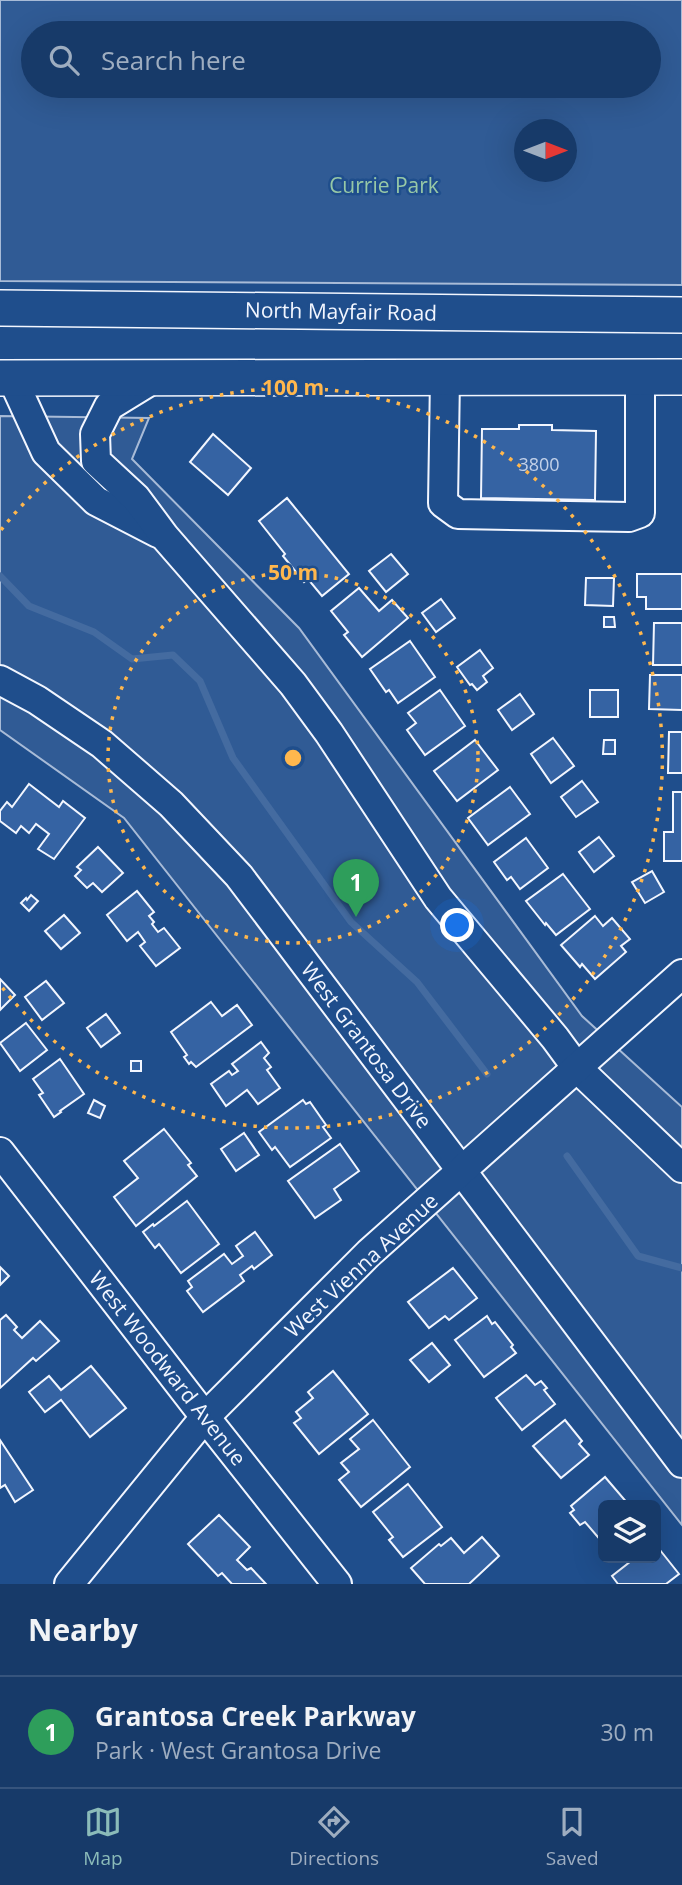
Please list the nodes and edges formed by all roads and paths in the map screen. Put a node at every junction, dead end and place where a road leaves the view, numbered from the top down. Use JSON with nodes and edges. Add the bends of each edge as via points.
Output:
{"nodes":[{"id":1,"x":0,"y":308,"type":"edge"},
{"id":2,"x":682,"y":315,"type":"edge"},
{"id":3,"x":640,"y":377,"type":"junction"},
{"id":4,"x":682,"y":377,"type":"edge"},
{"id":5,"x":6,"y":378,"type":"edge"},
{"id":6,"x":445,"y":378,"type":"junction"},
{"id":7,"x":153,"y":379,"type":"junction"},
{"id":8,"x":165,"y":537,"type":"junction"},
{"id":9,"x":0,"y":680,"type":"edge"},
{"id":10,"x":682,"y":974,"type":"edge"},
{"id":11,"x":577,"y":1068,"type":"junction"},
{"id":12,"x":0,"y":1152,"type":"edge"},
{"id":13,"x":682,"y":1168,"type":"edge"},
{"id":14,"x":461,"y":1172,"type":"junction"},
{"id":15,"x":205,"y":1417,"type":"junction"},
{"id":16,"x":682,"y":1462,"type":"edge"},
{"id":17,"x":69,"y":1584,"type":"edge"},
{"id":18,"x":337,"y":1584,"type":"edge"}],
"edges":[{"from":1,"to":2,"type":"main road","name":"North Mayfair Road"},
{"from":3,"to":4,"type":"main road"},
{"from":3,"to":6,"type":"main road"},
{"from":3,"to":6,"type":"street","via":[[640,513],[629,517],[458,514],[443,503]]},
{"from":5,"to":7,"type":"main road"},
{"from":5,"to":8,"type":"street","via":[[46,452],[96,501]]},
{"from":6,"to":7,"type":"main road"},
{"from":7,"to":8,"type":"street","via":[[109,406],[95,434],[96,461],[136,498]]},
{"from":8,"to":11,"type":"street","via":[[293,684],[438,898]]},
{"from":9,"to":14,"type":"street","name":"West Grantosa Drive","via":[[102,744],[205,838],[239,876]]},
{"from":10,"to":11,"type":"street","name":"West Vienna Avenue"},
{"from":11,"to":13,"type":"street"},
{"from":11,"to":14,"type":"street","name":"West Vienna Avenue"},
{"from":12,"to":15,"type":"street","name":"West Woodward Avenue"},
{"from":14,"to":15,"type":"street","name":"West Vienna Avenue","via":[[369,1253]]},
{"from":14,"to":16,"type":"street","name":"West Grantosa Drive"},
{"from":15,"to":17,"type":"street","name":"West Vienna Avenue"},
{"from":15,"to":18,"type":"street","name":"West Woodward Avenue"}]}
